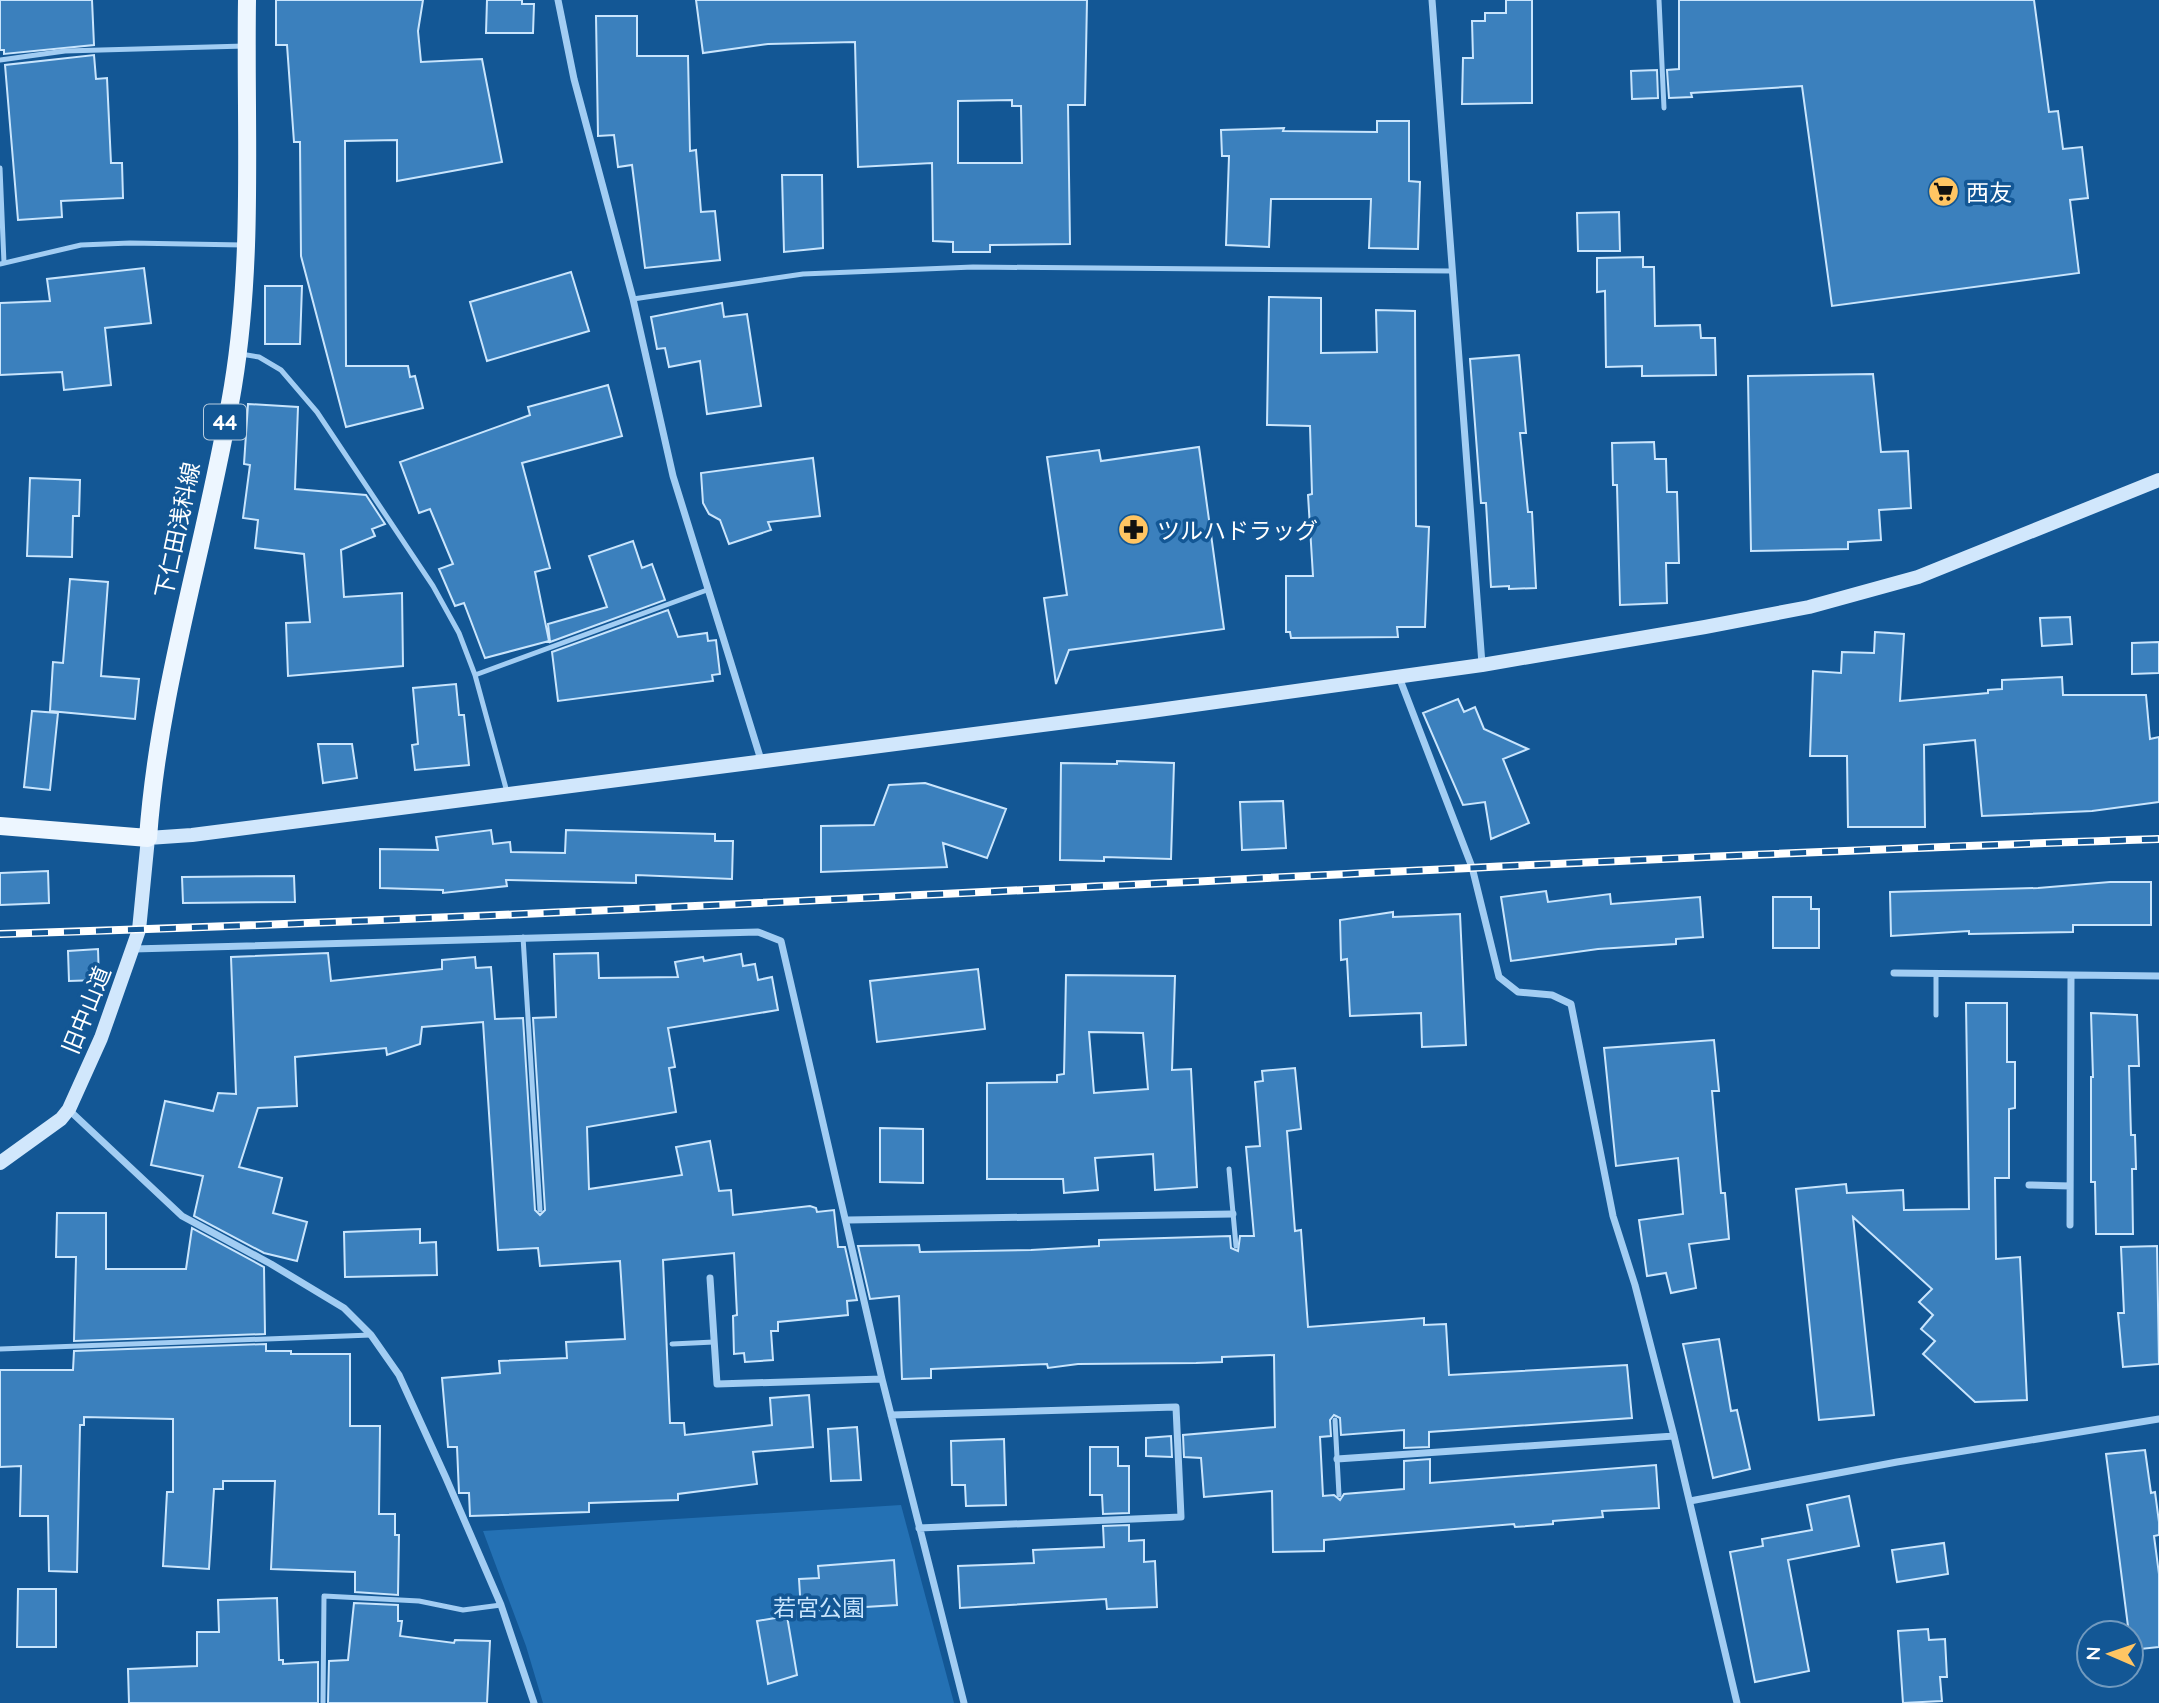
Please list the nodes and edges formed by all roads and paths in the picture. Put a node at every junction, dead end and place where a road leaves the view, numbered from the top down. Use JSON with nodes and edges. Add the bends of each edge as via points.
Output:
{"nodes":[{"id":1,"x":247,"y":0,"type":"edge"},
{"id":2,"x":558,"y":0,"type":"edge"},
{"id":3,"x":1432,"y":0,"type":"edge"},
{"id":4,"x":1660,"y":0,"type":"edge"},
{"id":5,"x":246,"y":46,"type":"junction"},
{"id":6,"x":0,"y":60,"type":"edge"},
{"id":7,"x":1664,"y":108,"type":"dead end"},
{"id":8,"x":0,"y":168,"type":"edge"},
{"id":9,"x":248,"y":245,"type":"junction"},
{"id":10,"x":2,"y":264,"type":"edge"},
{"id":11,"x":1452,"y":271,"type":"junction"},
{"id":12,"x":633,"y":299,"type":"junction"},
{"id":13,"x":238,"y":353,"type":"junction"},
{"id":14,"x":2159,"y":480,"type":"edge"},
{"id":15,"x":706,"y":590,"type":"junction"},
{"id":16,"x":1482,"y":665,"type":"junction"},
{"id":17,"x":475,"y":675,"type":"junction"},
{"id":18,"x":1399,"y":677,"type":"junction"},
{"id":19,"x":761,"y":760,"type":"junction"},
{"id":20,"x":507,"y":792,"type":"junction"},
{"id":21,"x":0,"y":826,"type":"edge"},
{"id":22,"x":148,"y":838,"type":"junction"},
{"id":23,"x":523,"y":936,"type":"junction"},
{"id":24,"x":133,"y":949,"type":"junction"},
{"id":25,"x":1894,"y":973,"type":"dead end"},
{"id":26,"x":1936,"y":975,"type":"junction"},
{"id":27,"x":2071,"y":976,"type":"junction"},
{"id":28,"x":2159,"y":976,"type":"edge"},
{"id":29,"x":1936,"y":1015,"type":"dead end"},
{"id":30,"x":69,"y":1109,"type":"junction"},
{"id":31,"x":3,"y":1157,"type":"edge"},
{"id":32,"x":1229,"y":1169,"type":"dead end"},
{"id":33,"x":2029,"y":1185,"type":"dead end"},
{"id":34,"x":2070,"y":1186,"type":"junction"},
{"id":35,"x":540,"y":1210,"type":"dead end"},
{"id":36,"x":1233,"y":1214,"type":"junction"},
{"id":37,"x":848,"y":1220,"type":"junction"},
{"id":38,"x":2070,"y":1225,"type":"dead end"},
{"id":39,"x":1236,"y":1246,"type":"dead end"},
{"id":40,"x":710,"y":1278,"type":"dead end"},
{"id":41,"x":371,"y":1335,"type":"junction"},
{"id":42,"x":714,"y":1342,"type":"junction"},
{"id":43,"x":672,"y":1344,"type":"dead end"},
{"id":44,"x":0,"y":1349,"type":"edge"},
{"id":45,"x":882,"y":1380,"type":"junction"},
{"id":46,"x":891,"y":1415,"type":"junction"},
{"id":47,"x":2159,"y":1419,"type":"edge"},
{"id":48,"x":1335,"y":1420,"type":"dead end"},
{"id":49,"x":1674,"y":1436,"type":"junction"},
{"id":50,"x":1337,"y":1459,"type":"junction"},
{"id":51,"x":1339,"y":1495,"type":"dead end"},
{"id":52,"x":1690,"y":1501,"type":"junction"},
{"id":53,"x":919,"y":1528,"type":"junction"},
{"id":54,"x":500,"y":1605,"type":"junction"},
{"id":55,"x":323,"y":1703,"type":"edge"},
{"id":56,"x":534,"y":1703,"type":"edge"},
{"id":57,"x":964,"y":1703,"type":"edge"},
{"id":58,"x":1737,"y":1703,"type":"edge"}],
"edges":[{"from":1,"to":5,"type":"main road","name":"下仁田浅科線","number":"44"},
{"from":2,"to":12,"type":"street","via":[[574,79]]},
{"from":3,"to":11,"type":"street"},
{"from":4,"to":7,"type":"lane"},
{"from":5,"to":6,"type":"lane","via":[[65,51]]},
{"from":5,"to":9,"type":"main road","name":"下仁田浅科線","number":"44"},
{"from":8,"to":10,"type":"lane"},
{"from":9,"to":10,"type":"lane","via":[[81,245]]},
{"from":9,"to":13,"type":"main road","name":"下仁田浅科線","number":"44"},
{"from":11,"to":12,"type":"lane","via":[[973,267],[803,274]]},
{"from":11,"to":16,"type":"street"},
{"from":12,"to":15,"type":"street","via":[[673,476]]},
{"from":13,"to":17,"type":"lane","via":[[259,357],[281,370],[317,412],[433,586]]},
{"from":13,"to":22,"type":"main road","name":"下仁田浅科線","number":"44","via":[[158,744]]},
{"from":14,"to":16,"type":"street","via":[[1918,577],[1809,607]]},
{"from":15,"to":17,"type":"lane"},
{"from":15,"to":19,"type":"street"},
{"from":16,"to":18,"type":"street"},
{"from":17,"to":20,"type":"lane"},
{"from":18,"to":19,"type":"street"},
{"from":18,"to":49,"type":"street","via":[[1472,867],[1499,977],[1518,992],[1552,996],[1571,1004],[1613,1216]]},
{"from":19,"to":20,"type":"street"},
{"from":20,"to":22,"type":"street"},
{"from":21,"to":22,"type":"main road"},
{"from":22,"to":24,"type":"street","name":"旧中山道"},
{"from":23,"to":24,"type":"street"},
{"from":23,"to":35,"type":"lane"},
{"from":23,"to":37,"type":"street","via":[[758,932],[781,942]]},
{"from":24,"to":30,"type":"street","name":"旧中山道"},
{"from":25,"to":26,"type":"street"},
{"from":26,"to":27,"type":"street"},
{"from":26,"to":29,"type":"lane"},
{"from":27,"to":28,"type":"street"},
{"from":27,"to":34,"type":"street"},
{"from":30,"to":31,"type":"street","name":"旧中山道","via":[[50,1130]]},
{"from":30,"to":41,"type":"street","via":[[182,1216],[344,1308]]},
{"from":32,"to":36,"type":"lane"},
{"from":33,"to":34,"type":"street"},
{"from":34,"to":38,"type":"street"},
{"from":36,"to":37,"type":"street"},
{"from":36,"to":39,"type":"lane"},
{"from":37,"to":45,"type":"street"},
{"from":40,"to":42,"type":"street"},
{"from":41,"to":44,"type":"lane"},
{"from":41,"to":54,"type":"street","via":[[399,1376]]},
{"from":42,"to":43,"type":"lane"},
{"from":42,"to":45,"type":"street","via":[[717,1384]]},
{"from":45,"to":46,"type":"street"},
{"from":46,"to":53,"type":"street"},
{"from":46,"to":53,"type":"street","via":[[1176,1407],[1181,1517]]},
{"from":47,"to":52,"type":"street"},
{"from":48,"to":50,"type":"lane"},
{"from":49,"to":50,"type":"street"},
{"from":49,"to":52,"type":"street"},
{"from":50,"to":51,"type":"lane"},
{"from":52,"to":58,"type":"street"},
{"from":53,"to":57,"type":"street"},
{"from":54,"to":55,"type":"lane","via":[[463,1610],[419,1601],[324,1596]]},
{"from":54,"to":56,"type":"street"}]}
